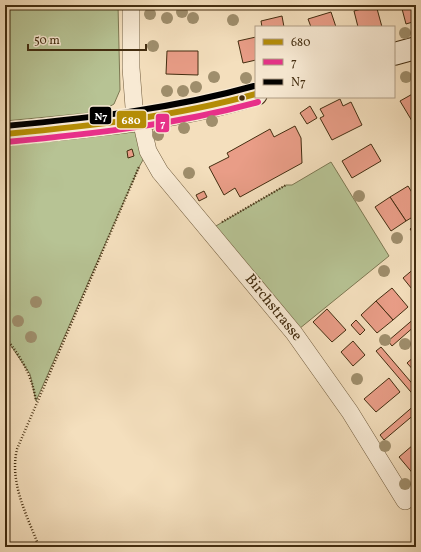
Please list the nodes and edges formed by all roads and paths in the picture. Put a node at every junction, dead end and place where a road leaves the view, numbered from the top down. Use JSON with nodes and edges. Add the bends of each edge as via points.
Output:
{"nodes":[{"id":1,"x":131,"y":5,"type":"edge"},
{"id":2,"x":416,"y":48,"type":"edge"},
{"id":3,"x":395,"y":54,"type":"edge"},
{"id":4,"x":255,"y":94,"type":"edge"},
{"id":5,"x":138,"y":120,"type":"junction"},
{"id":6,"x":5,"y":134,"type":"edge"},
{"id":7,"x":148,"y":151,"type":"junction"},
{"id":8,"x":286,"y":185,"type":"dead end"},
{"id":9,"x":209,"y":230,"type":"junction"},
{"id":10,"x":5,"y":338,"type":"edge"},
{"id":11,"x":36,"y":401,"type":"junction"},
{"id":12,"x":411,"y":496,"type":"edge"},
{"id":13,"x":39,"y":547,"type":"edge"}],
"edges":[{"from":1,"to":5,"type":"street","name":"Birchstrasse","via":[[131,68]]},
{"from":2,"to":3,"type":"main road"},
{"from":4,"to":5,"type":"main road","via":[[219,105]]},
{"from":5,"to":6,"type":"main road"},
{"from":5,"to":7,"type":"street","name":"Birchstrasse"},
{"from":7,"to":9,"type":"street","name":"Birchstrasse","via":[[160,172]]},
{"from":7,"to":11,"type":"path"},
{"from":8,"to":9,"type":"path"},
{"from":9,"to":12,"type":"street","name":"Birchstrasse","via":[[298,339]]},
{"from":10,"to":11,"type":"path","via":[[30,374]]},
{"from":11,"to":13,"type":"path","via":[[17,449],[14,474]]}]}
